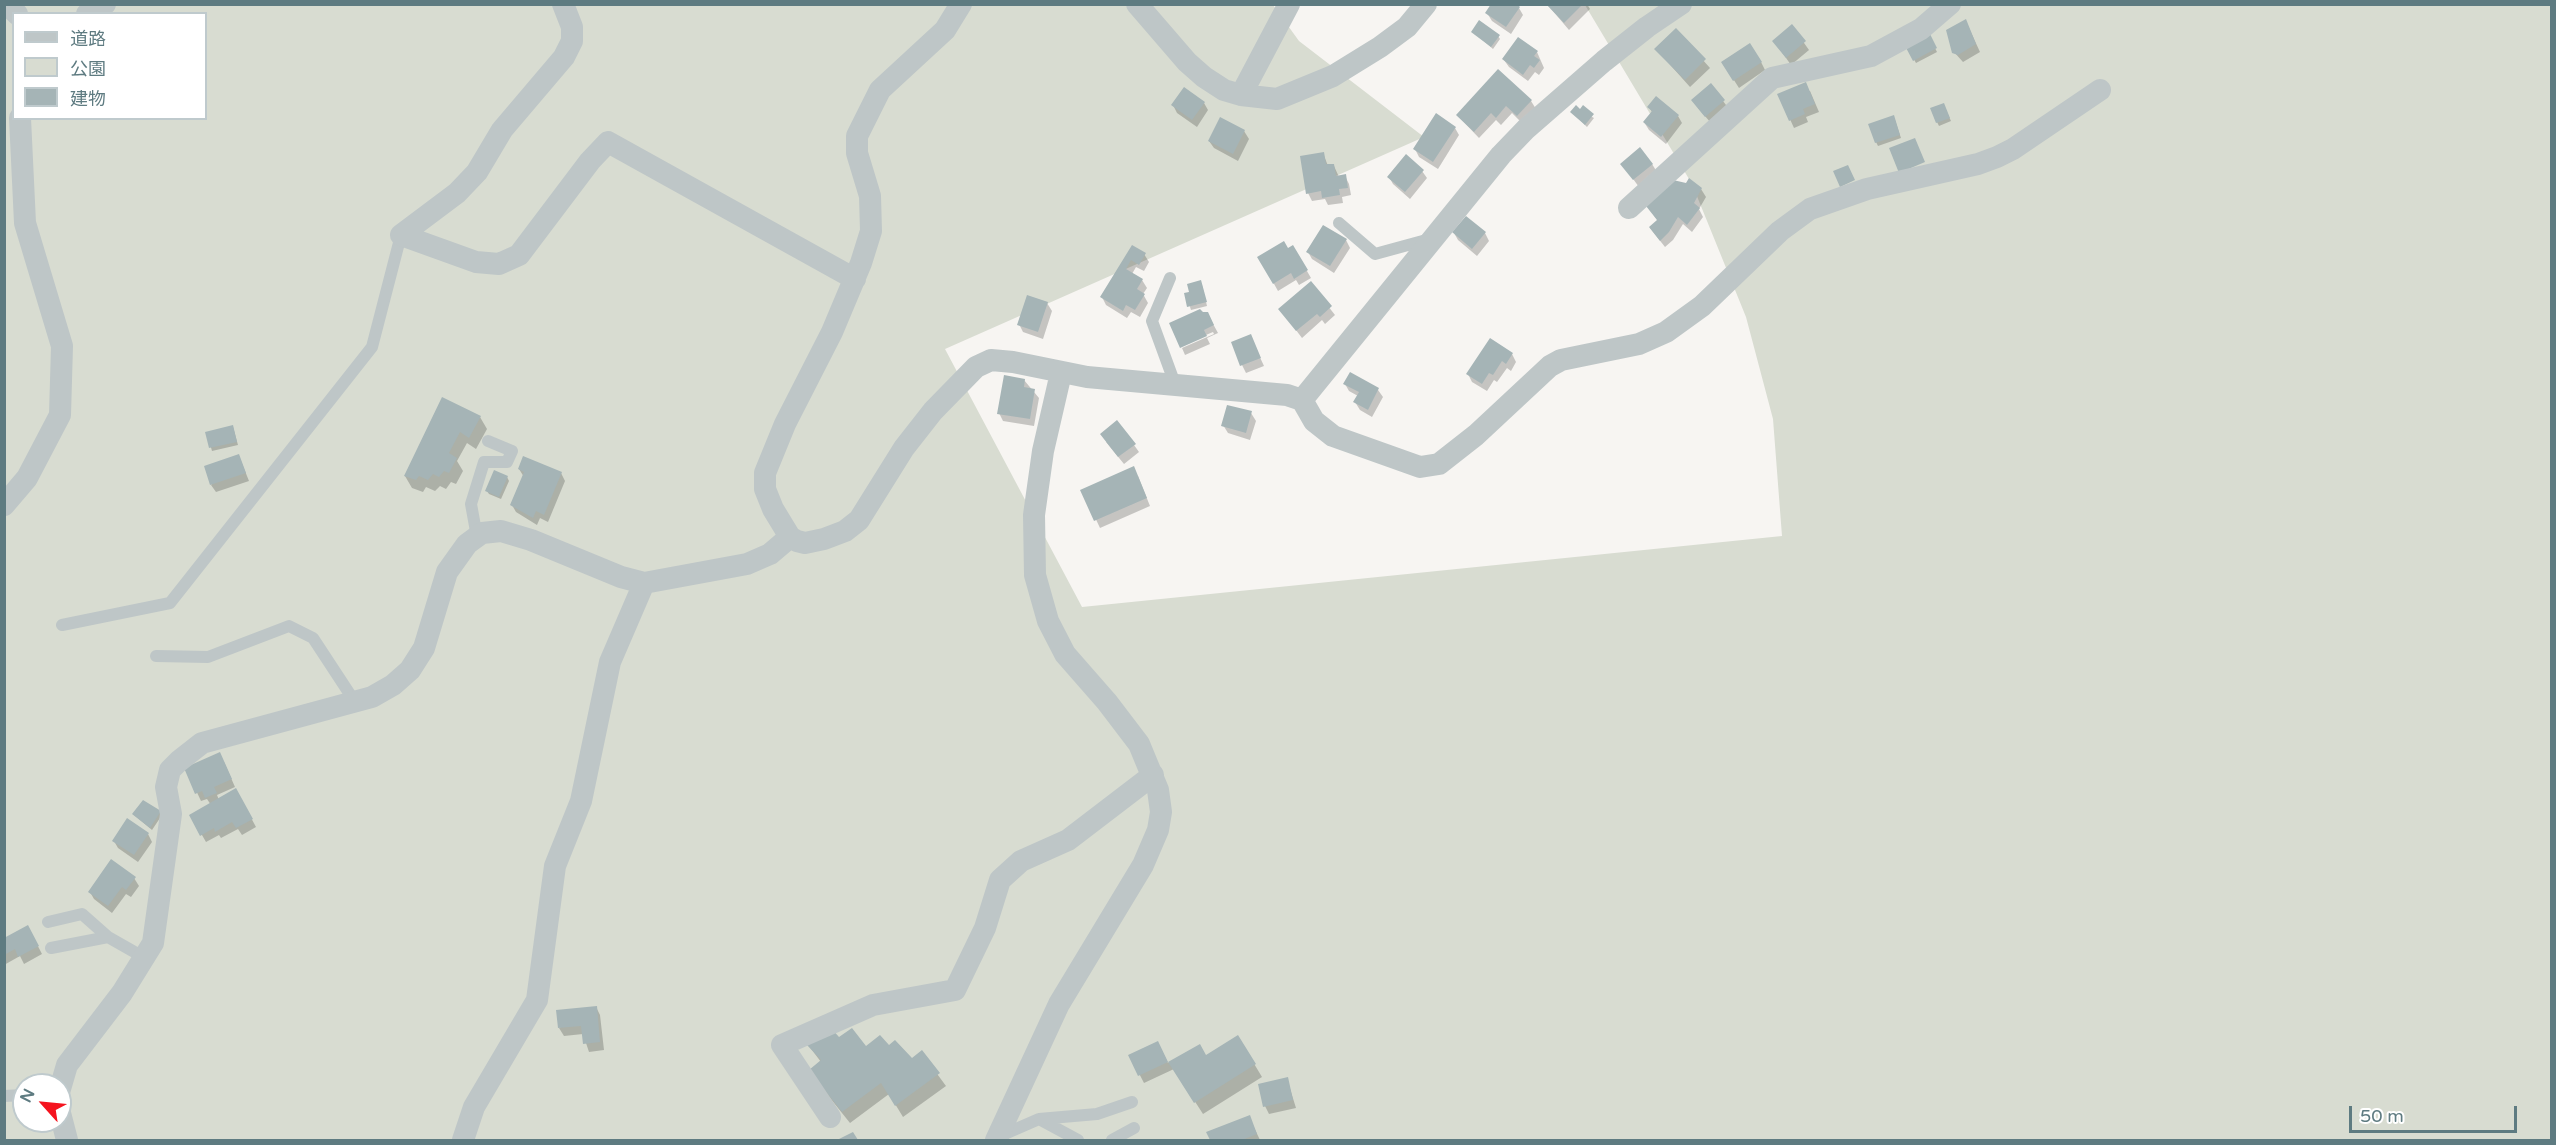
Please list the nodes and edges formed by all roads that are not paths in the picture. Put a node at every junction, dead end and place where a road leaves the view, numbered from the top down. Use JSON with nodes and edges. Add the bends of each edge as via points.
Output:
{"nodes":[{"id":1,"x":105,"y":4,"type":"edge"},
{"id":2,"x":563,"y":4,"type":"edge"},
{"id":3,"x":962,"y":4,"type":"edge"},
{"id":4,"x":1137,"y":4,"type":"edge"},
{"id":5,"x":1288,"y":4,"type":"edge"},
{"id":6,"x":1426,"y":4,"type":"edge"},
{"id":7,"x":1681,"y":4,"type":"edge"},
{"id":8,"x":1950,"y":4,"type":"edge"},
{"id":9,"x":91,"y":12,"type":"edge"},
{"id":10,"x":2100,"y":90,"type":"dead end"},
{"id":11,"x":1241,"y":95,"type":"junction"},
{"id":12,"x":20,"y":120,"type":"edge"},
{"id":13,"x":1629,"y":208,"type":"dead end"},
{"id":14,"x":1339,"y":223,"type":"dead end"},
{"id":15,"x":401,"y":235,"type":"junction"},
{"id":16,"x":1431,"y":239,"type":"junction"},
{"id":17,"x":1170,"y":278,"type":"dead end"},
{"id":18,"x":855,"y":279,"type":"junction"},
{"id":19,"x":1061,"y":373,"type":"junction"},
{"id":20,"x":1174,"y":384,"type":"junction"},
{"id":21,"x":1302,"y":400,"type":"junction"},
{"id":22,"x":488,"y":441,"type":"dead end"},
{"id":23,"x":4,"y":505,"type":"edge"},
{"id":24,"x":477,"y":537,"type":"junction"},
{"id":25,"x":790,"y":537,"type":"junction"},
{"id":26,"x":644,"y":583,"type":"junction"},
{"id":27,"x":62,"y":625,"type":"dead end"},
{"id":28,"x":156,"y":656,"type":"dead end"},
{"id":29,"x":355,"y":702,"type":"junction"},
{"id":30,"x":1153,"y":776,"type":"junction"},
{"id":31,"x":48,"y":922,"type":"dead end"},
{"id":32,"x":108,"y":937,"type":"junction"},
{"id":33,"x":51,"y":948,"type":"dead end"},
{"id":34,"x":145,"y":958,"type":"junction"},
{"id":35,"x":65,"y":1073,"type":"edge"},
{"id":36,"x":1132,"y":1102,"type":"dead end"},
{"id":37,"x":830,"y":1117,"type":"dead end"},
{"id":38,"x":1039,"y":1119,"type":"junction"},
{"id":39,"x":1134,"y":1128,"type":"dead end"},
{"id":40,"x":998,"y":1138,"type":"edge"},
{"id":41,"x":463,"y":1140,"type":"edge"},
{"id":42,"x":1078,"y":1140,"type":"edge"},
{"id":43,"x":1112,"y":1140,"type":"edge"}],
"edges":[{"from":1,"to":9,"type":"street"},
{"from":2,"to":15,"type":"street","via":[[572,27],[572,41],[564,57],[502,130],[470,179]]},
{"from":3,"to":18,"type":"street","via":[[945,30],[880,90],[857,136],[857,153],[870,196],[871,231]]},
{"from":4,"to":11,"type":"street","via":[[1187,62],[1224,90]]},
{"from":5,"to":11,"type":"street"},
{"from":6,"to":11,"type":"street","via":[[1407,27],[1333,76],[1277,99]]},
{"from":7,"to":16,"type":"street","via":[[1604,61],[1526,129]]},
{"from":8,"to":13,"type":"street","via":[[1921,29],[1871,56],[1772,78]]},
{"from":10,"to":21,"type":"street","via":[[1997,157],[1867,189],[1810,209],[1780,231],[1702,306],[1666,332],[1639,344],[1561,360],[1550,366],[1439,464],[1420,467],[1333,436],[1314,421]]},
{"from":12,"to":23,"type":"street","via":[[26,223],[62,346],[60,415],[27,478]]},
{"from":14,"to":16,"type":"lane","via":[[1375,254]]},
{"from":15,"to":18,"type":"street","via":[[476,262],[500,264],[519,255],[608,142]]},
{"from":15,"to":27,"type":"lane","via":[[372,347],[170,603]]},
{"from":16,"to":21,"type":"street"},
{"from":17,"to":20,"type":"lane","via":[[1152,321]]},
{"from":18,"to":25,"type":"street","via":[[765,473],[765,489]]},
{"from":19,"to":20,"type":"street"},
{"from":19,"to":25,"type":"street","via":[[991,360],[976,367],[904,448],[859,520],[845,531],[805,543]]},
{"from":19,"to":30,"type":"street","via":[[1043,451],[1034,515],[1035,575],[1048,621],[1065,654],[1139,744]]},
{"from":20,"to":21,"type":"street","via":[[1268,392]]},
{"from":22,"to":24,"type":"lane","via":[[512,451],[507,462],[484,462],[471,504]]},
{"from":24,"to":26,"type":"street","via":[[501,531]]},
{"from":24,"to":29,"type":"street","via":[[447,572],[424,648],[410,670],[372,697]]},
{"from":25,"to":26,"type":"street","via":[[771,554],[747,564]]},
{"from":26,"to":41,"type":"street","via":[[610,662],[581,801],[555,866],[537,1000],[474,1107]]},
{"from":28,"to":29,"type":"lane","via":[[208,657],[289,626],[314,638]]},
{"from":29,"to":34,"type":"street","via":[[202,743],[170,770],[166,787],[171,814],[163,884],[153,943]]},
{"from":30,"to":37,"type":"street","via":[[1068,840],[1021,861],[1000,880],[984,928],[955,990],[873,1005],[782,1046]]},
{"from":30,"to":40,"type":"street","via":[[1161,812],[1158,830],[1143,865],[1059,1004]]},
{"from":31,"to":32,"type":"lane","via":[[82,914]]},
{"from":32,"to":33,"type":"lane"},
{"from":32,"to":34,"type":"lane"},
{"from":34,"to":35,"type":"street"},
{"from":36,"to":38,"type":"lane","via":[[1097,1114]]},
{"from":38,"to":40,"type":"lane"},
{"from":38,"to":42,"type":"lane"},
{"from":39,"to":43,"type":"lane"}]}
